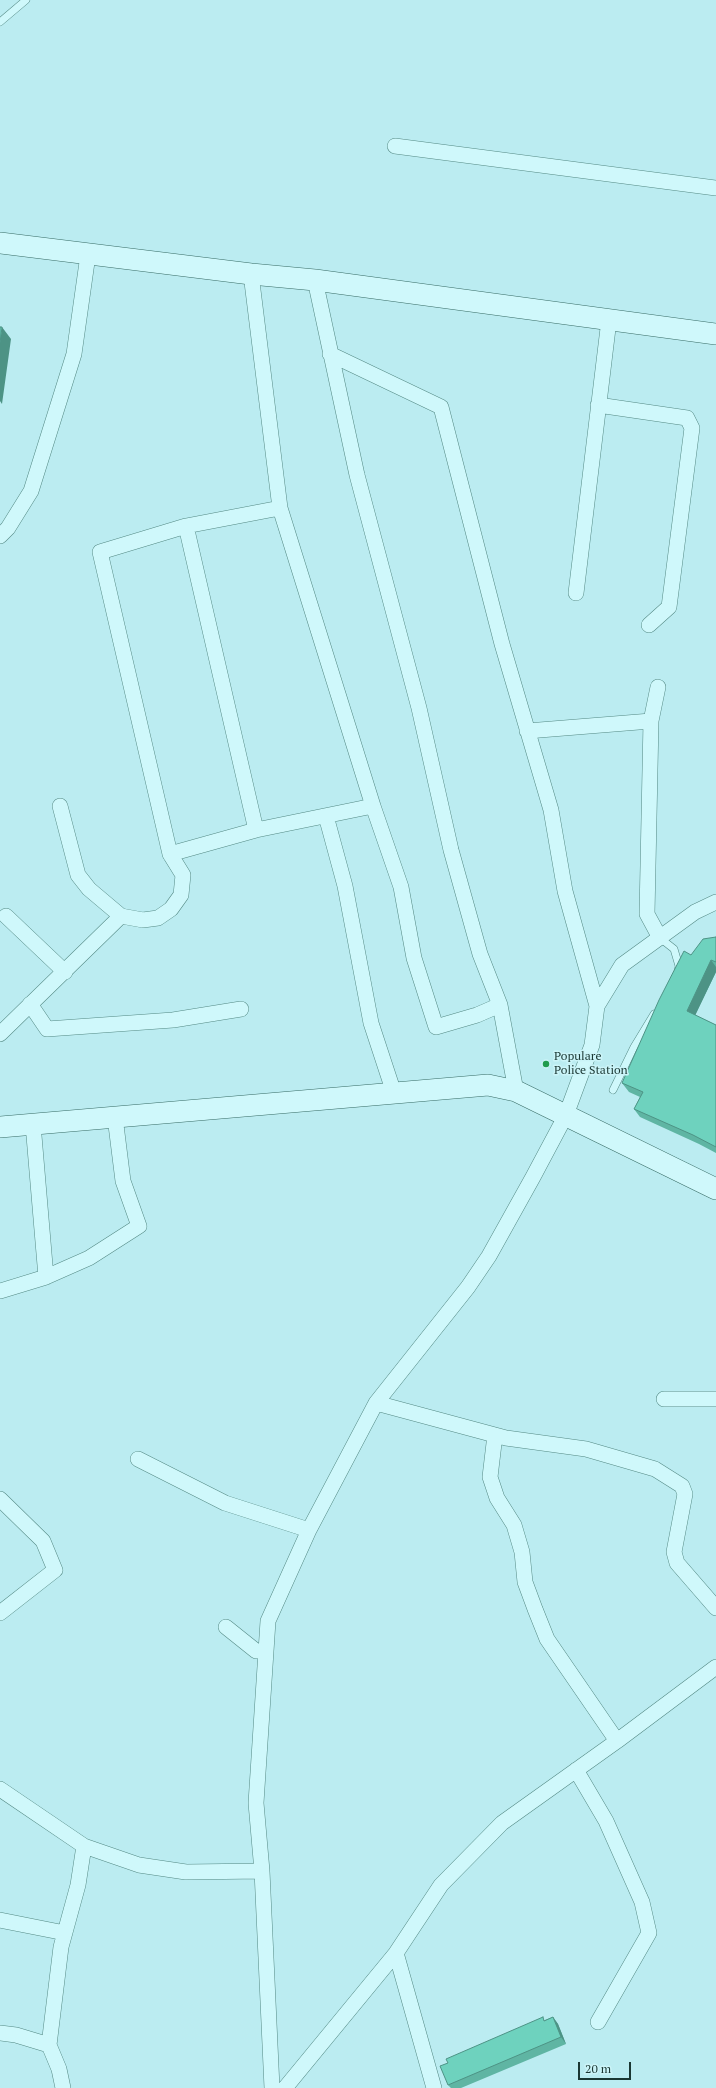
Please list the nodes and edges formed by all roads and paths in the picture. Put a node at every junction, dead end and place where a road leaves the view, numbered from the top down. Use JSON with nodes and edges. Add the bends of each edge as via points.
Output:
{"nodes":[{"id":1,"x":26,"y":0,"type":"edge"},
{"id":2,"x":0,"y":22,"type":"edge"},
{"id":3,"x":395,"y":146,"type":"dead end"},
{"id":4,"x":716,"y":188,"type":"edge"},
{"id":5,"x":0,"y":243,"type":"edge"},
{"id":6,"x":88,"y":255,"type":"junction"},
{"id":7,"x":251,"y":274,"type":"junction"},
{"id":8,"x":315,"y":280,"type":"junction"},
{"id":9,"x":608,"y":320,"type":"junction"},
{"id":10,"x":716,"y":334,"type":"edge"},
{"id":11,"x":330,"y":354,"type":"junction"},
{"id":12,"x":598,"y":405,"type":"junction"},
{"id":13,"x":280,"y":508,"type":"junction"},
{"id":14,"x":186,"y":526,"type":"junction"},
{"id":15,"x":0,"y":536,"type":"edge"},
{"id":16,"x":576,"y":593,"type":"dead end"},
{"id":17,"x":649,"y":625,"type":"dead end"},
{"id":18,"x":658,"y":687,"type":"dead end"},
{"id":19,"x":651,"y":721,"type":"junction"},
{"id":20,"x":527,"y":731,"type":"junction"},
{"id":21,"x":60,"y":806,"type":"dead end"},
{"id":22,"x":373,"y":806,"type":"junction"},
{"id":23,"x":326,"y":816,"type":"junction"},
{"id":24,"x":256,"y":830,"type":"junction"},
{"id":25,"x":170,"y":854,"type":"junction"},
{"id":26,"x":716,"y":902,"type":"edge"},
{"id":27,"x":6,"y":916,"type":"dead end"},
{"id":28,"x":121,"y":916,"type":"junction"},
{"id":29,"x":660,"y":938,"type":"junction"},
{"id":30,"x":65,"y":972,"type":"junction"},
{"id":31,"x":676,"y":979,"type":"edge"},
{"id":32,"x":30,"y":1004,"type":"junction"},
{"id":33,"x":500,"y":1005,"type":"junction"},
{"id":34,"x":597,"y":1006,"type":"junction"},
{"id":35,"x":241,"y":1009,"type":"dead end"},
{"id":36,"x":657,"y":1009,"type":"edge"},
{"id":37,"x":0,"y":1034,"type":"edge"},
{"id":38,"x":516,"y":1090,"type":"junction"},
{"id":39,"x":613,"y":1090,"type":"dead end"},
{"id":40,"x":394,"y":1093,"type":"junction"},
{"id":41,"x":566,"y":1115,"type":"junction"},
{"id":42,"x":115,"y":1117,"type":"junction"},
{"id":43,"x":33,"y":1124,"type":"junction"},
{"id":44,"x":0,"y":1127,"type":"edge"},
{"id":45,"x":716,"y":1189,"type":"edge"},
{"id":46,"x":46,"y":1278,"type":"junction"},
{"id":47,"x":0,"y":1291,"type":"edge"},
{"id":48,"x":664,"y":1399,"type":"dead end"},
{"id":49,"x":716,"y":1399,"type":"edge"},
{"id":50,"x":376,"y":1403,"type":"junction"},
{"id":51,"x":495,"y":1434,"type":"junction"},
{"id":52,"x":138,"y":1459,"type":"dead end"},
{"id":53,"x":0,"y":1499,"type":"edge"},
{"id":54,"x":309,"y":1530,"type":"junction"},
{"id":55,"x":716,"y":1608,"type":"edge"},
{"id":56,"x":0,"y":1613,"type":"edge"},
{"id":57,"x":226,"y":1627,"type":"dead end"},
{"id":58,"x":266,"y":1651,"type":"junction"},
{"id":59,"x":716,"y":1667,"type":"edge"},
{"id":60,"x":617,"y":1741,"type":"junction"},
{"id":61,"x":576,"y":1770,"type":"junction"},
{"id":62,"x":0,"y":1789,"type":"edge"},
{"id":63,"x":84,"y":1846,"type":"junction"},
{"id":64,"x":262,"y":1871,"type":"junction"},
{"id":65,"x":0,"y":1920,"type":"edge"},
{"id":66,"x":65,"y":1933,"type":"junction"},
{"id":67,"x":396,"y":1953,"type":"junction"},
{"id":68,"x":598,"y":2022,"type":"dead end"},
{"id":69,"x":0,"y":2033,"type":"edge"},
{"id":70,"x":49,"y":2045,"type":"junction"},
{"id":71,"x":63,"y":2088,"type":"edge"},
{"id":72,"x":272,"y":2088,"type":"edge"},
{"id":73,"x":285,"y":2088,"type":"edge"},
{"id":74,"x":434,"y":2088,"type":"edge"}],
"edges":[{"from":1,"to":2,"type":"lane"},
{"from":3,"to":4,"type":"street"},
{"from":5,"to":6,"type":"street"},
{"from":6,"to":7,"type":"street"},
{"from":6,"to":15,"type":"street","via":[[74,354],[53,423],[31,491],[8,528]]},
{"from":7,"to":8,"type":"street"},
{"from":7,"to":13,"type":"street"},
{"from":8,"to":9,"type":"street"},
{"from":8,"to":11,"type":"street"},
{"from":9,"to":10,"type":"street"},
{"from":9,"to":12,"type":"street"},
{"from":11,"to":20,"type":"street","via":[[441,407]]},
{"from":11,"to":33,"type":"street","via":[[357,475],[419,708],[451,850],[480,954]]},
{"from":12,"to":16,"type":"street"},
{"from":12,"to":17,"type":"street","via":[[688,418],[692,428],[668,607]]},
{"from":13,"to":14,"type":"street"},
{"from":13,"to":22,"type":"street"},
{"from":14,"to":24,"type":"street"},
{"from":14,"to":25,"type":"street","via":[[100,552]]},
{"from":18,"to":19,"type":"street"},
{"from":19,"to":20,"type":"street"},
{"from":19,"to":29,"type":"street","via":[[647,914]]},
{"from":20,"to":34,"type":"street","via":[[551,810],[564,891]]},
{"from":21,"to":28,"type":"street","via":[[78,875],[89,890]]},
{"from":22,"to":23,"type":"street"},
{"from":22,"to":33,"type":"street","via":[[400,887],[414,958],[436,1027],[477,1016]]},
{"from":23,"to":24,"type":"street"},
{"from":23,"to":40,"type":"street","via":[[345,886],[371,1023]]},
{"from":24,"to":25,"type":"street"},
{"from":25,"to":28,"type":"street","via":[[183,875],[181,895],[171,909],[158,918],[143,920]]},
{"from":26,"to":29,"type":"street","via":[[695,912]]},
{"from":27,"to":30,"type":"street"},
{"from":28,"to":30,"type":"street"},
{"from":29,"to":31,"type":"lane","via":[[674,949],[679,966]]},
{"from":29,"to":34,"type":"street","via":[[622,965]]},
{"from":30,"to":32,"type":"street"},
{"from":32,"to":35,"type":"street","via":[[47,1029],[173,1020]]},
{"from":32,"to":37,"type":"street"},
{"from":33,"to":38,"type":"street"},
{"from":34,"to":41,"type":"street","via":[[592,1045]]},
{"from":36,"to":39,"type":"lane","via":[[634,1047]]},
{"from":38,"to":40,"type":"street","via":[[488,1085]]},
{"from":38,"to":41,"type":"street"},
{"from":40,"to":42,"type":"street"},
{"from":41,"to":45,"type":"street"},
{"from":41,"to":50,"type":"street","via":[[489,1256]]},
{"from":42,"to":43,"type":"street"},
{"from":42,"to":46,"type":"street","via":[[123,1181],[139,1226],[89,1258]]},
{"from":43,"to":44,"type":"street"},
{"from":43,"to":46,"type":"street"},
{"from":46,"to":47,"type":"street"},
{"from":48,"to":49,"type":"street"},
{"from":50,"to":51,"type":"street"},
{"from":50,"to":54,"type":"street"},
{"from":51,"to":55,"type":"street","via":[[586,1449],[655,1469],[682,1486],[685,1494],[674,1552],[677,1563]]},
{"from":51,"to":60,"type":"street","via":[[490,1477],[497,1498],[514,1525],[522,1552],[525,1582],[534,1609],[547,1639]]},
{"from":52,"to":54,"type":"street","via":[[225,1503]]},
{"from":53,"to":56,"type":"street","via":[[42,1541],[55,1570]]},
{"from":54,"to":58,"type":"street","via":[[268,1621]]},
{"from":57,"to":58,"type":"street","via":[[256,1651]]},
{"from":58,"to":64,"type":"street","via":[[256,1803]]},
{"from":59,"to":60,"type":"street"},
{"from":60,"to":61,"type":"street"},
{"from":61,"to":67,"type":"street","via":[[502,1823],[441,1886]]},
{"from":61,"to":68,"type":"street","via":[[606,1821],[642,1902],[649,1933]]},
{"from":62,"to":63,"type":"street"},
{"from":63,"to":64,"type":"street","via":[[139,1865],[186,1872]]},
{"from":63,"to":66,"type":"street","via":[[78,1886]]},
{"from":64,"to":72,"type":"street"},
{"from":65,"to":66,"type":"street"},
{"from":66,"to":70,"type":"street"},
{"from":67,"to":73,"type":"street"},
{"from":67,"to":74,"type":"street"},
{"from":69,"to":70,"type":"street"},
{"from":70,"to":71,"type":"street","via":[[59,2069]]}]}
